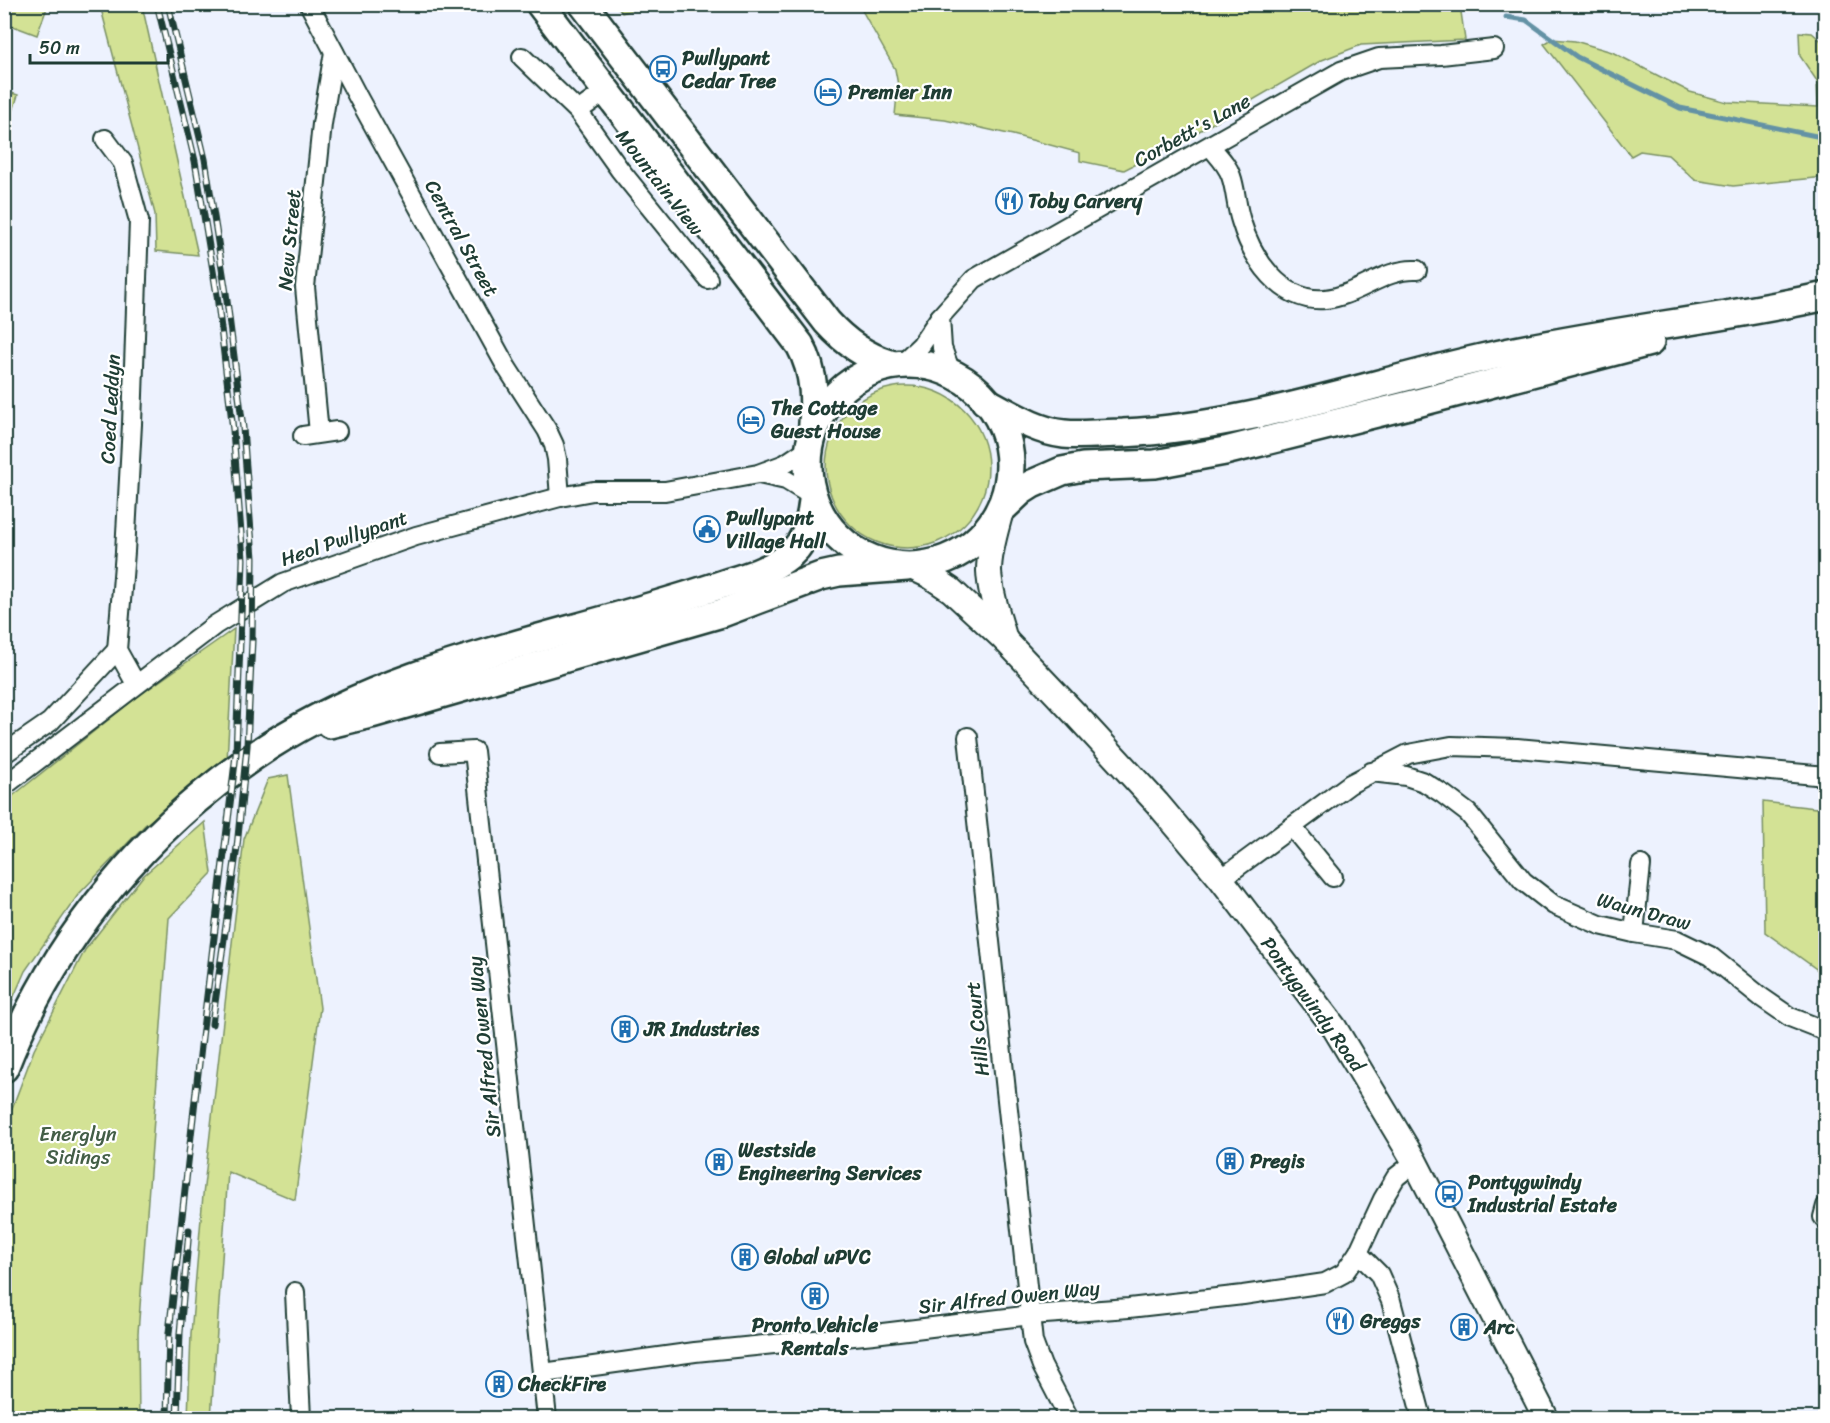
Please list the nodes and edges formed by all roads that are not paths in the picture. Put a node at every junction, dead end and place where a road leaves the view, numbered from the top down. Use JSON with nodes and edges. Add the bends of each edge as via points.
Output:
{"nodes":[{"id":1,"x":309,"y":4,"type":"edge"},
{"id":2,"x":540,"y":4,"type":"edge"},
{"id":3,"x":582,"y":4,"type":"edge"},
{"id":4,"x":1494,"y":49,"type":"dead end"},
{"id":5,"x":334,"y":52,"type":"junction"},
{"id":6,"x":522,"y":57,"type":"dead end"},
{"id":7,"x":606,"y":91,"type":"junction"},
{"id":8,"x":578,"y":111,"type":"junction"},
{"id":9,"x":105,"y":139,"type":"dead end"},
{"id":10,"x":1210,"y":146,"type":"junction"},
{"id":11,"x":1417,"y":270,"type":"dead end"},
{"id":12,"x":708,"y":279,"type":"dead end"},
{"id":13,"x":1826,"y":296,"type":"edge"},
{"id":14,"x":1764,"y":309,"type":"junction"},
{"id":15,"x":940,"y":317,"type":"junction"},
{"id":16,"x":896,"y":363,"type":"junction"},
{"id":17,"x":952,"y":375,"type":"junction"},
{"id":18,"x":986,"y":401,"type":"junction"},
{"id":19,"x":320,"y":433,"type":"dead end"},
{"id":20,"x":810,"y":443,"type":"junction"},
{"id":21,"x":758,"y":474,"type":"junction"},
{"id":22,"x":560,"y":497,"type":"junction"},
{"id":23,"x":813,"y":499,"type":"junction"},
{"id":24,"x":1002,"y":510,"type":"junction"},
{"id":25,"x":909,"y":567,"type":"junction"},
{"id":26,"x":1005,"y":640,"type":"junction"},
{"id":27,"x":117,"y":650,"type":"junction"},
{"id":28,"x":136,"y":684,"type":"junction"},
{"id":29,"x":288,"y":735,"type":"junction"},
{"id":30,"x":968,"y":737,"type":"dead end"},
{"id":31,"x":5,"y":753,"type":"edge"},
{"id":32,"x":440,"y":753,"type":"dead end"},
{"id":33,"x":1371,"y":772,"type":"junction"},
{"id":34,"x":1826,"y":776,"type":"edge"},
{"id":35,"x":4,"y":786,"type":"edge"},
{"id":36,"x":1292,"y":827,"type":"junction"},
{"id":37,"x":1641,"y":865,"type":"dead end"},
{"id":38,"x":1333,"y":877,"type":"dead end"},
{"id":39,"x":1221,"y":879,"type":"junction"},
{"id":40,"x":1634,"y":933,"type":"junction"},
{"id":41,"x":1826,"y":1031,"type":"edge"},
{"id":42,"x":4,"y":1068,"type":"edge"},
{"id":43,"x":1415,"y":1162,"type":"junction"},
{"id":44,"x":1826,"y":1206,"type":"edge"},
{"id":45,"x":1826,"y":1220,"type":"edge"},
{"id":46,"x":1358,"y":1253,"type":"junction"},
{"id":47,"x":295,"y":1292,"type":"dead end"},
{"id":48,"x":1031,"y":1315,"type":"junction"},
{"id":49,"x":543,"y":1372,"type":"junction"},
{"id":50,"x":300,"y":1419,"type":"edge"},
{"id":51,"x":547,"y":1419,"type":"edge"},
{"id":52,"x":1069,"y":1419,"type":"edge"},
{"id":53,"x":1422,"y":1419,"type":"edge"},
{"id":54,"x":1546,"y":1419,"type":"edge"}],
"edges":[{"from":1,"to":5,"type":"street","name":"Central Street"},
{"from":2,"to":7,"type":"main road"},
{"from":3,"to":16,"type":"main road","via":[[826,322],[860,352]]},
{"from":4,"to":10,"type":"street","name":"Corbett's Lane","via":[[1379,58],[1341,71]]},
{"from":5,"to":19,"type":"street","name":"New Street","via":[[322,124],[305,287]]},
{"from":5,"to":22,"type":"street","name":"Central Street","via":[[507,368],[547,430],[557,459]]},
{"from":6,"to":8,"type":"street","name":"Mountain View"},
{"from":7,"to":8,"type":"street"},
{"from":7,"to":20,"type":"main road","via":[[800,345],[813,377]]},
{"from":8,"to":12,"type":"street","name":"Mountain View"},
{"from":9,"to":27,"type":"street","name":"Coed Leddyn","via":[[123,163],[139,221]]},
{"from":10,"to":11,"type":"street","via":[[1231,174],[1240,220],[1255,253],[1284,288],[1306,298],[1324,299],[1404,269]]},
{"from":10,"to":15,"type":"street","name":"Corbett's Lane","via":[[974,279]]},
{"from":13,"to":14,"type":"main road"},
{"from":14,"to":18,"type":"main road","via":[[1506,353],[1231,420],[1174,429],[1064,434],[1037,427]]},
{"from":14,"to":24,"type":"main road","via":[[1583,360],[1225,451],[1155,464],[1062,471],[1021,491]]},
{"from":15,"to":16,"type":"street","name":"Corbett's Lane","via":[[921,345]]},
{"from":15,"to":17,"type":"street","via":[[942,348]]},
{"from":16,"to":17,"type":"main road","via":[[930,367]]},
{"from":16,"to":20,"type":"main road","via":[[868,370],[853,382]]},
{"from":17,"to":18,"type":"main road"},
{"from":18,"to":24,"type":"main road","via":[[999,424],[1011,461],[1011,486]]},
{"from":20,"to":21,"type":"street","name":"Heol Pwllypant","via":[[791,460]]},
{"from":20,"to":23,"type":"main road","via":[[806,472]]},
{"from":21,"to":22,"type":"street","name":"Heol Pwllypant","via":[[665,491],[593,491]]},
{"from":21,"to":23,"type":"street","name":"Heol Pwllypant","via":[[786,480]]},
{"from":22,"to":28,"type":"street","name":"Heol Pwllypant","via":[[416,537],[283,582],[215,625]]},
{"from":23,"to":25,"type":"main road","via":[[823,520],[841,539],[870,555]]},
{"from":23,"to":29,"type":"main road","via":[[802,542],[770,567],[696,593],[410,677],[345,704]]},
{"from":24,"to":25,"type":"main road","via":[[960,552],[935,564]]},
{"from":24,"to":26,"type":"main road","name":"Pontygwindy Road","via":[[989,571]]},
{"from":25,"to":26,"type":"main road","name":"Pontygwindy Road","via":[[951,590]]},
{"from":25,"to":29,"type":"main road","via":[[821,576],[722,613]]},
{"from":26,"to":39,"type":"main road","name":"Pontygwindy Road"},
{"from":27,"to":28,"type":"street"},
{"from":27,"to":31,"type":"street","via":[[50,722]]},
{"from":28,"to":35,"type":"street","name":"Heol Pwllypant"},
{"from":29,"to":42,"type":"main road","via":[[227,776],[178,816],[113,884],[46,981]]},
{"from":30,"to":48,"type":"street","name":"Hills Court"},
{"from":32,"to":49,"type":"street","name":"Sir Alfred Owen Way","via":[[474,751]]},
{"from":33,"to":34,"type":"street","via":[[1408,754],[1451,746],[1517,747]]},
{"from":33,"to":36,"type":"street"},
{"from":33,"to":40,"type":"street","name":"Waun Draw","via":[[1424,782],[1468,813],[1523,881],[1554,905],[1600,925]]},
{"from":36,"to":38,"type":"street"},
{"from":36,"to":39,"type":"street"},
{"from":37,"to":40,"type":"street"},
{"from":39,"to":43,"type":"main road","name":"Pontygwindy Road","via":[[1335,1027]]},
{"from":40,"to":41,"type":"street","name":"Waun Draw","via":[[1677,940],[1710,956],[1790,1017]]},
{"from":43,"to":46,"type":"street","name":"Sir Alfred Owen Way","via":[[1396,1177]]},
{"from":43,"to":54,"type":"main road","name":"Pontygwindy Road"},
{"from":44,"to":45,"type":"street"},
{"from":46,"to":48,"type":"street","name":"Sir Alfred Owen Way","via":[[1344,1274],[1316,1285],[1129,1308]]},
{"from":46,"to":53,"type":"street","via":[[1379,1274],[1391,1301]]},
{"from":47,"to":50,"type":"street"},
{"from":48,"to":49,"type":"street","name":"Sir Alfred Owen Way"},
{"from":48,"to":52,"type":"street","name":"Hills Court","via":[[1033,1342]]},
{"from":49,"to":51,"type":"street","name":"Sir Alfred Owen Way"}]}
